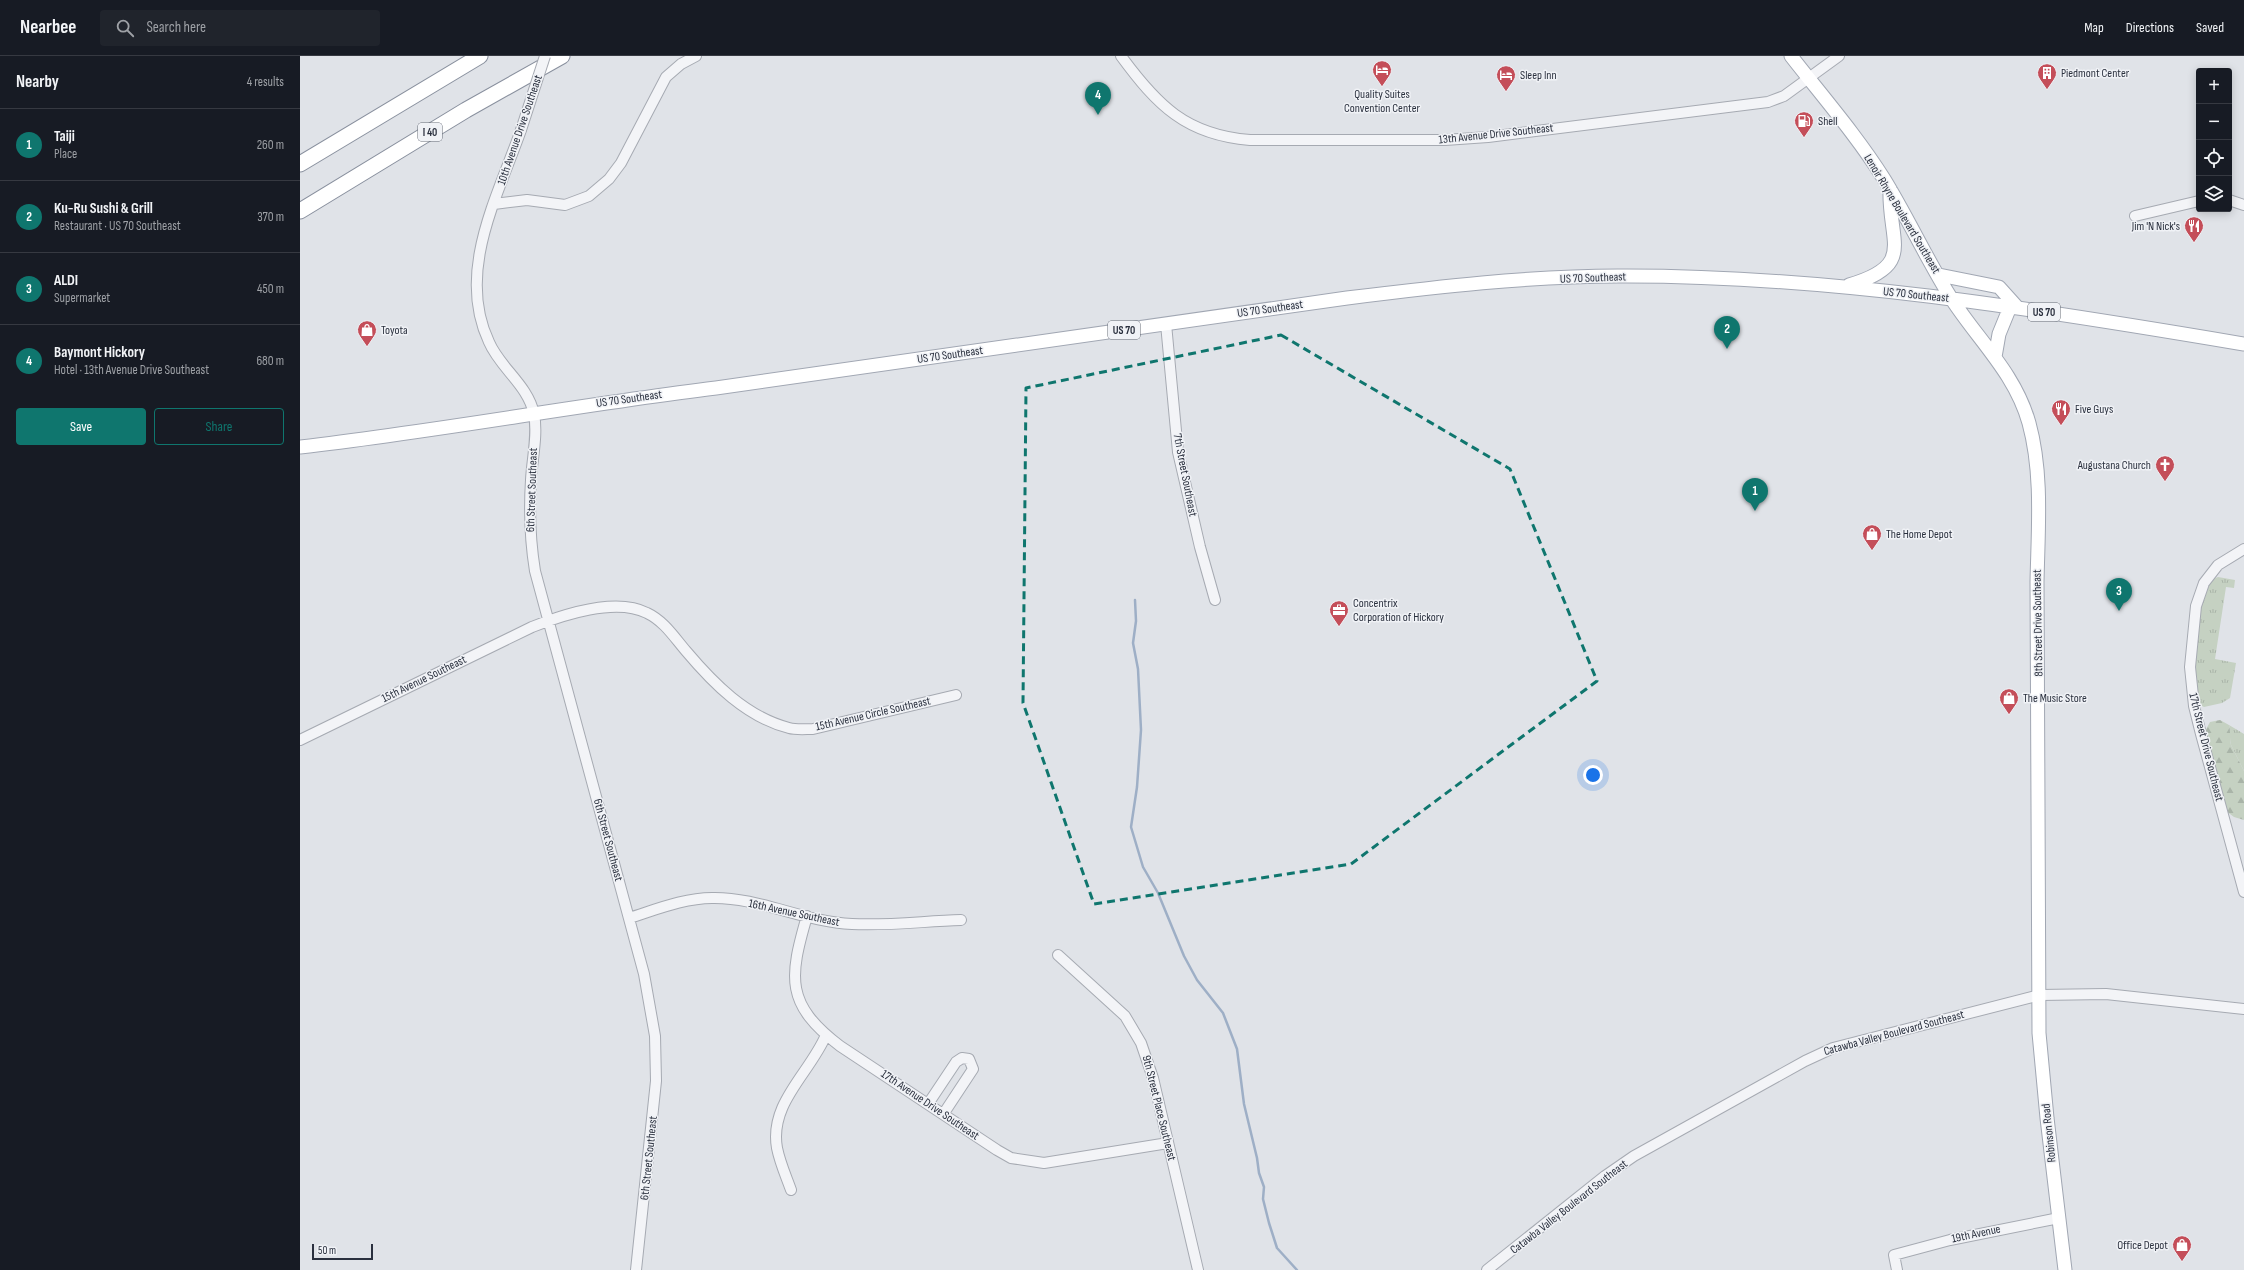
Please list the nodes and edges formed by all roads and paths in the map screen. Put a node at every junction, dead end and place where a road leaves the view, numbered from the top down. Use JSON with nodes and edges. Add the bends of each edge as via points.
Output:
{"nodes":[{"id":1,"x":480,"y":56,"type":"edge"},
{"id":2,"x":545,"y":56,"type":"edge"},
{"id":3,"x":562,"y":56,"type":"edge"},
{"id":4,"x":696,"y":56,"type":"edge"},
{"id":5,"x":1121,"y":56,"type":"edge"},
{"id":6,"x":1791,"y":56,"type":"edge"},
{"id":7,"x":1839,"y":56,"type":"edge"},
{"id":8,"x":1809,"y":79,"type":"junction"},
{"id":9,"x":300,"y":164,"type":"edge"},
{"id":10,"x":1890,"y":188,"type":"junction"},
{"id":11,"x":2232,"y":201,"type":"edge"},
{"id":12,"x":2196,"y":202,"type":"edge"},
{"id":13,"x":494,"y":204,"type":"junction"},
{"id":14,"x":2244,"y":205,"type":"edge"},
{"id":15,"x":300,"y":211,"type":"edge"},
{"id":16,"x":2135,"y":216,"type":"dead end"},
{"id":17,"x":1939,"y":275,"type":"junction"},
{"id":18,"x":1841,"y":287,"type":"junction"},
{"id":19,"x":1951,"y":298,"type":"junction"},
{"id":20,"x":2013,"y":307,"type":"junction"},
{"id":21,"x":1166,"y":324,"type":"junction"},
{"id":22,"x":2244,"y":344,"type":"edge"},
{"id":23,"x":1995,"y":357,"type":"junction"},
{"id":24,"x":534,"y":413,"type":"junction"},
{"id":25,"x":300,"y":447,"type":"edge"},
{"id":26,"x":2244,"y":549,"type":"edge"},
{"id":27,"x":1215,"y":600,"type":"dead end"},
{"id":28,"x":548,"y":620,"type":"junction"},
{"id":29,"x":956,"y":695,"type":"dead end"},
{"id":30,"x":300,"y":740,"type":"edge"},
{"id":31,"x":2244,"y":892,"type":"edge"},
{"id":32,"x":807,"y":916,"type":"junction"},
{"id":33,"x":629,"y":918,"type":"junction"},
{"id":34,"x":961,"y":920,"type":"dead end"},
{"id":35,"x":1058,"y":954,"type":"dead end"},
{"id":36,"x":2040,"y":995,"type":"junction"},
{"id":37,"x":2244,"y":1009,"type":"edge"},
{"id":38,"x":826,"y":1035,"type":"junction"},
{"id":39,"x":928,"y":1104,"type":"junction"},
{"id":40,"x":944,"y":1113,"type":"junction"},
{"id":41,"x":1168,"y":1143,"type":"junction"},
{"id":42,"x":791,"y":1190,"type":"dead end"},
{"id":43,"x":2059,"y":1218,"type":"junction"},
{"id":44,"x":636,"y":1270,"type":"edge"},
{"id":45,"x":1198,"y":1270,"type":"edge"},
{"id":46,"x":1486,"y":1270,"type":"edge"},
{"id":47,"x":1897,"y":1270,"type":"edge"},
{"id":48,"x":2065,"y":1270,"type":"edge"}],
"edges":[{"from":1,"to":9,"type":"highway"},
{"from":2,"to":13,"type":"street","name":"10th Avenue Drive Southeast","bridge":true},
{"from":3,"to":15,"type":"highway","number":"I 40","via":[[466,110]]},
{"from":4,"to":13,"type":"street","via":[[681,64],[666,77],[621,163],[609,179],[589,196],[565,205],[527,200]]},
{"from":5,"to":8,"type":"street","name":"13th Avenue Drive Southeast","via":[[1151,94],[1171,112],[1188,123],[1212,133],[1250,140],[1445,140],[1488,137],[1768,102],[1784,96]]},
{"from":6,"to":8,"type":"main road","name":"Lenoir Rhyne Boulevard Southeast"},
{"from":7,"to":8,"type":"street","name":"13th Avenue Drive Southeast"},
{"from":8,"to":10,"type":"main road","name":"Lenoir Rhyne Boulevard Southeast","via":[[1854,136]]},
{"from":10,"to":17,"type":"main road","name":"Lenoir Rhyne Boulevard Southeast"},
{"from":10,"to":18,"type":"main road","via":[[1889,211],[1895,253],[1889,265],[1879,274]]},
{"from":11,"to":14,"type":"street"},
{"from":12,"to":16,"type":"street"},
{"from":13,"to":24,"type":"street","name":"10th Avenue Drive Southeast","via":[[477,264],[478,312],[490,345],[522,389]]},
{"from":17,"to":19,"type":"main road","name":"Lenoir Rhyne Boulevard Southeast"},
{"from":17,"to":20,"type":"main road","via":[[1999,287]]},
{"from":18,"to":19,"type":"main road","name":"US 70 Southeast","number":"US 70"},
{"from":18,"to":21,"type":"main road","name":"US 70 Southeast","number":"US 70","via":[[1688,277],[1563,278],[1392,293]]},
{"from":19,"to":20,"type":"main road","name":"US 70 Southeast","number":"US 70"},
{"from":19,"to":23,"type":"main road","name":"8th Street Drive Southeast"},
{"from":20,"to":22,"type":"main road","name":"US 70 Southeast","number":"US 70"},
{"from":20,"to":23,"type":"main road","via":[[1998,334]]},
{"from":21,"to":24,"type":"main road","name":"US 70 Southeast","number":"US 70"},
{"from":21,"to":27,"type":"street","name":"7th Street Southeast","via":[[1178,452]]},
{"from":23,"to":36,"type":"main road","name":"8th Street Drive Southeast","via":[[2016,389],[2029,424],[2038,486]]},
{"from":24,"to":25,"type":"main road","name":"US 70 Southeast","number":"US 70"},
{"from":24,"to":28,"type":"street","name":"6th Street Southeast","via":[[529,500],[530,533],[535,570]]},
{"from":26,"to":31,"type":"street","name":"17th Street Drive Southeast","via":[[2218,565],[2204,583],[2196,606],[2190,667],[2193,699],[2201,734]]},
{"from":28,"to":29,"type":"street","name":"15th Avenue Circle Southeast","via":[[605,606],[646,612],[662,622],[725,693],[749,710],[789,728],[813,729]]},
{"from":28,"to":30,"type":"street","name":"15th Avenue Southeast"},
{"from":28,"to":33,"type":"street","name":"6th Street Southeast"},
{"from":32,"to":33,"type":"street","name":"16th Avenue Southeast","via":[[740,901],[710,898],[689,901]]},
{"from":32,"to":34,"type":"street","name":"16th Avenue Southeast","via":[[851,924]]},
{"from":32,"to":38,"type":"street","name":"17th Avenue Drive Southeast","via":[[797,955],[796,990],[805,1013]]},
{"from":33,"to":44,"type":"street","name":"6th Street Southeast","via":[[652,1011],[656,1055],[653,1121]]},
{"from":35,"to":41,"type":"street","name":"9th Street Place Southeast","via":[[1124,1016],[1136,1034],[1154,1078]]},
{"from":36,"to":37,"type":"street","name":"Catawba Valley Boulevard Southeast","via":[[2106,994]]},
{"from":36,"to":43,"type":"main road","name":"Robinson Road","via":[[2039,1033]]},
{"from":36,"to":46,"type":"street","name":"Catawba Valley Boulevard Southeast","via":[[1876,1036],[1817,1055],[1634,1156]]},
{"from":38,"to":39,"type":"street","name":"17th Avenue Drive Southeast"},
{"from":38,"to":42,"type":"street","via":[[815,1058],[784,1103],[776,1125],[777,1149]]},
{"from":39,"to":40,"type":"street","name":"17th Avenue Drive Southeast"},
{"from":39,"to":40,"type":"street","via":[[956,1062],[962,1058],[969,1059],[973,1069]]},
{"from":40,"to":41,"type":"street","name":"17th Avenue Drive Southeast","via":[[997,1150],[1011,1158],[1026,1161],[1062,1161]]},
{"from":41,"to":45,"type":"street","name":"9th Street Place Southeast"},
{"from":43,"to":47,"type":"street","name":"19th Avenue","via":[[1950,1240],[1894,1255]]},
{"from":43,"to":48,"type":"main road","name":"Robinson Road"}]}
